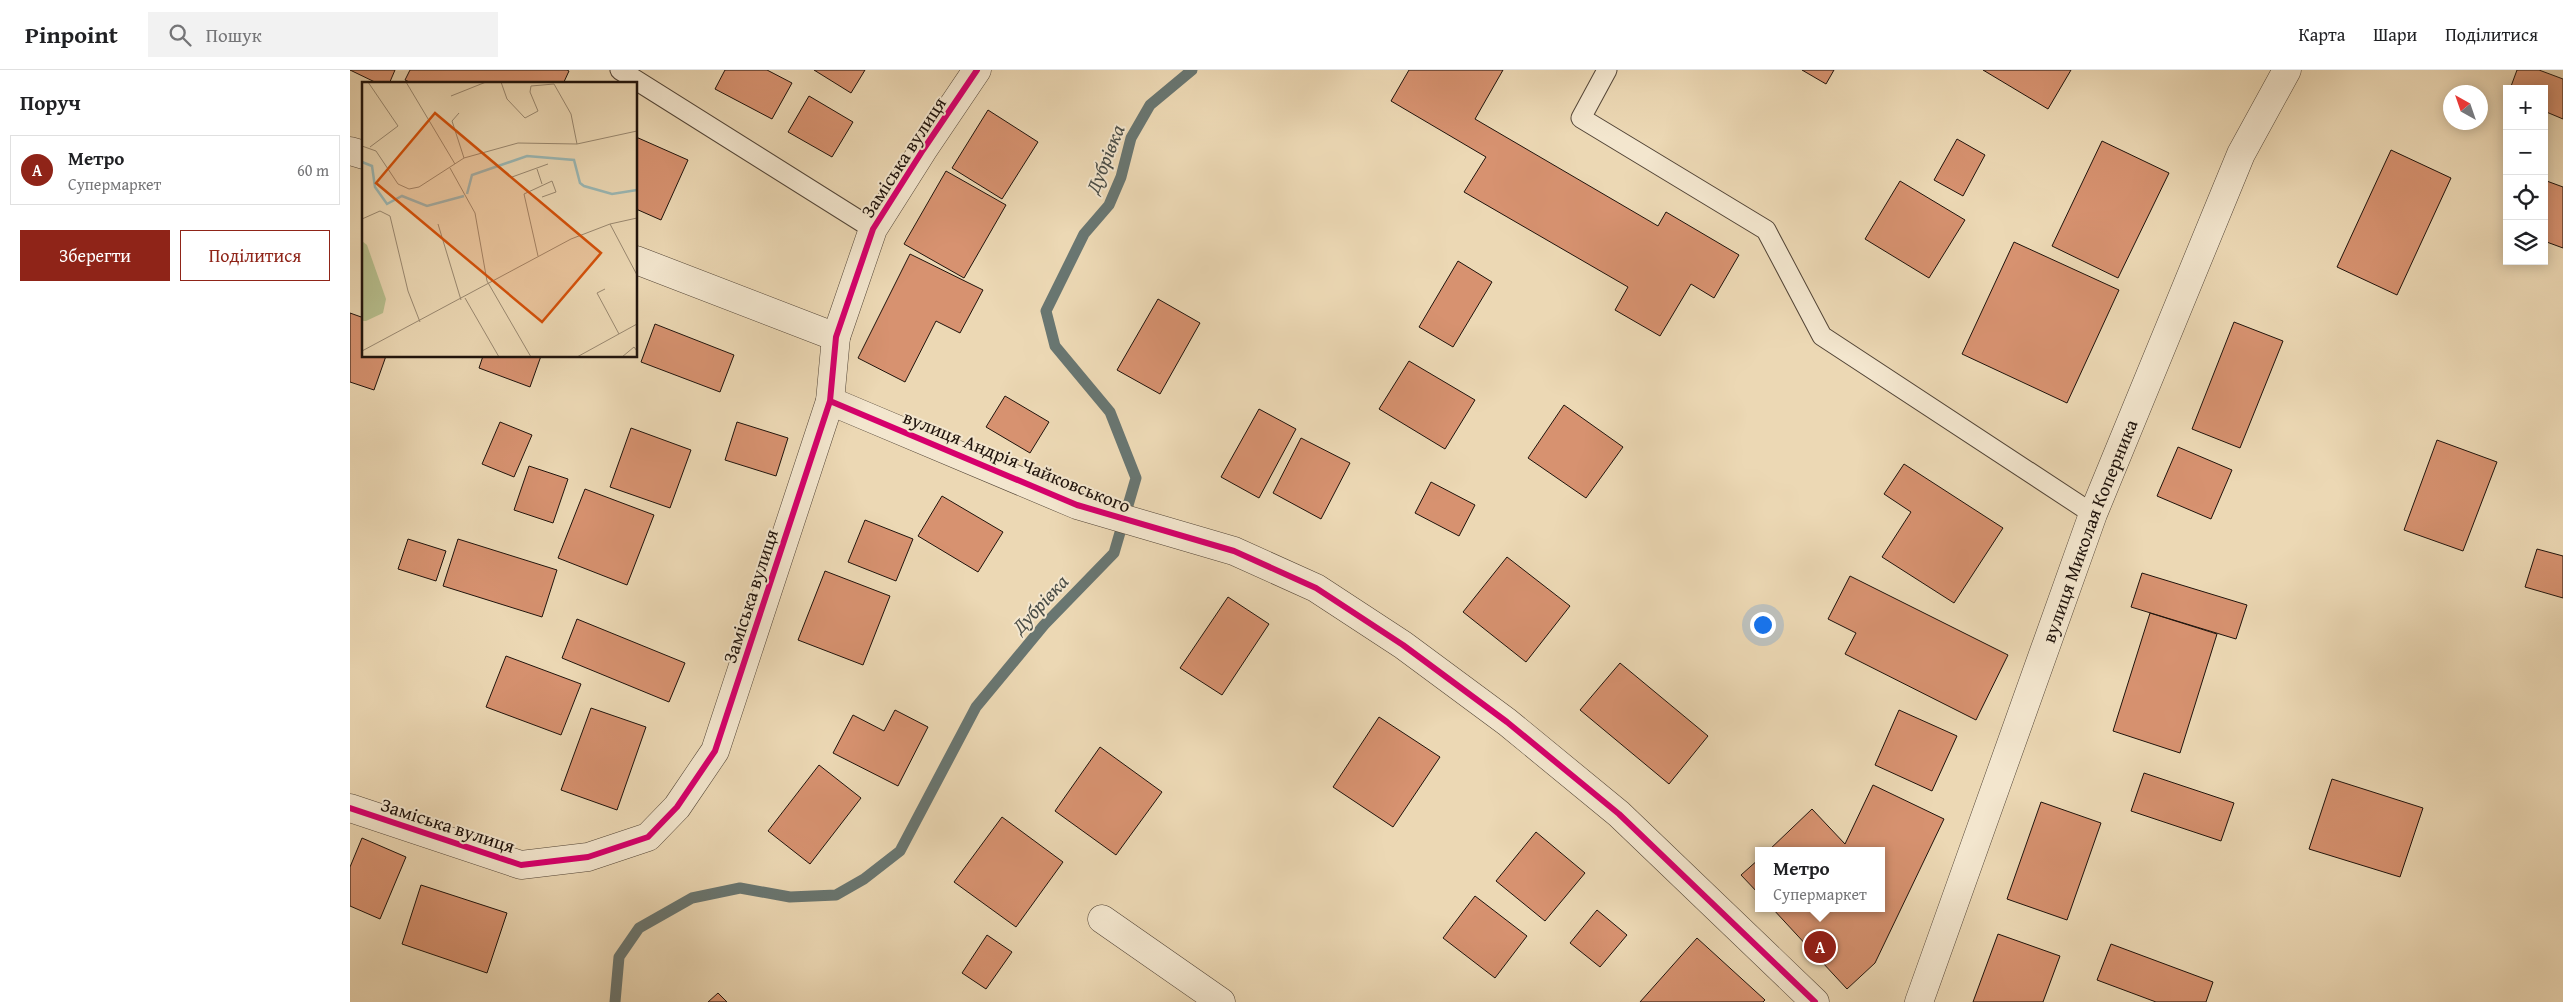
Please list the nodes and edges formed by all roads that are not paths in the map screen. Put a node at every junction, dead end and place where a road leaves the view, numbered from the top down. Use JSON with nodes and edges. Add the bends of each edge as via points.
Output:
{"nodes":[{"id":1,"x":620,"y":70,"type":"edge"},
{"id":2,"x":977,"y":70,"type":"edge"},
{"id":3,"x":1607,"y":70,"type":"edge"},
{"id":4,"x":2287,"y":70,"type":"edge"},
{"id":5,"x":873,"y":229,"type":"junction"},
{"id":6,"x":638,"y":261,"type":"edge"},
{"id":7,"x":836,"y":337,"type":"junction"},
{"id":8,"x":830,"y":402,"type":"junction"},
{"id":9,"x":2093,"y":514,"type":"junction"},
{"id":10,"x":350,"y":808,"type":"edge"},
{"id":11,"x":1102,"y":919,"type":"dead end"},
{"id":12,"x":1221,"y":1002,"type":"edge"},
{"id":13,"x":1816,"y":1002,"type":"edge"},
{"id":14,"x":1919,"y":1002,"type":"edge"}],
"edges":[{"from":1,"to":5,"type":"lane"},
{"from":2,"to":5,"type":"street","name":"Заміська вулиця"},
{"from":3,"to":9,"type":"lane","via":[[1581,118],[1766,230],[1822,336]]},
{"from":4,"to":9,"type":"street","name":"вулиця Миколая Коперника","via":[[2241,154]]},
{"from":5,"to":7,"type":"street","name":"Заміська вулиця"},
{"from":6,"to":7,"type":"street"},
{"from":7,"to":8,"type":"street","name":"Заміська вулиця"},
{"from":8,"to":10,"type":"street","name":"Заміська вулиця","via":[[715,751],[677,807],[648,837],[588,857],[521,866]]},
{"from":8,"to":13,"type":"street","name":"вулиця Андрія Чайковського","via":[[1077,505],[1234,551],[1316,588],[1403,645],[1507,722],[1619,814]]},
{"from":9,"to":14,"type":"street","name":"вулиця Миколая Коперника"},
{"from":11,"to":12,"type":"street"}]}
